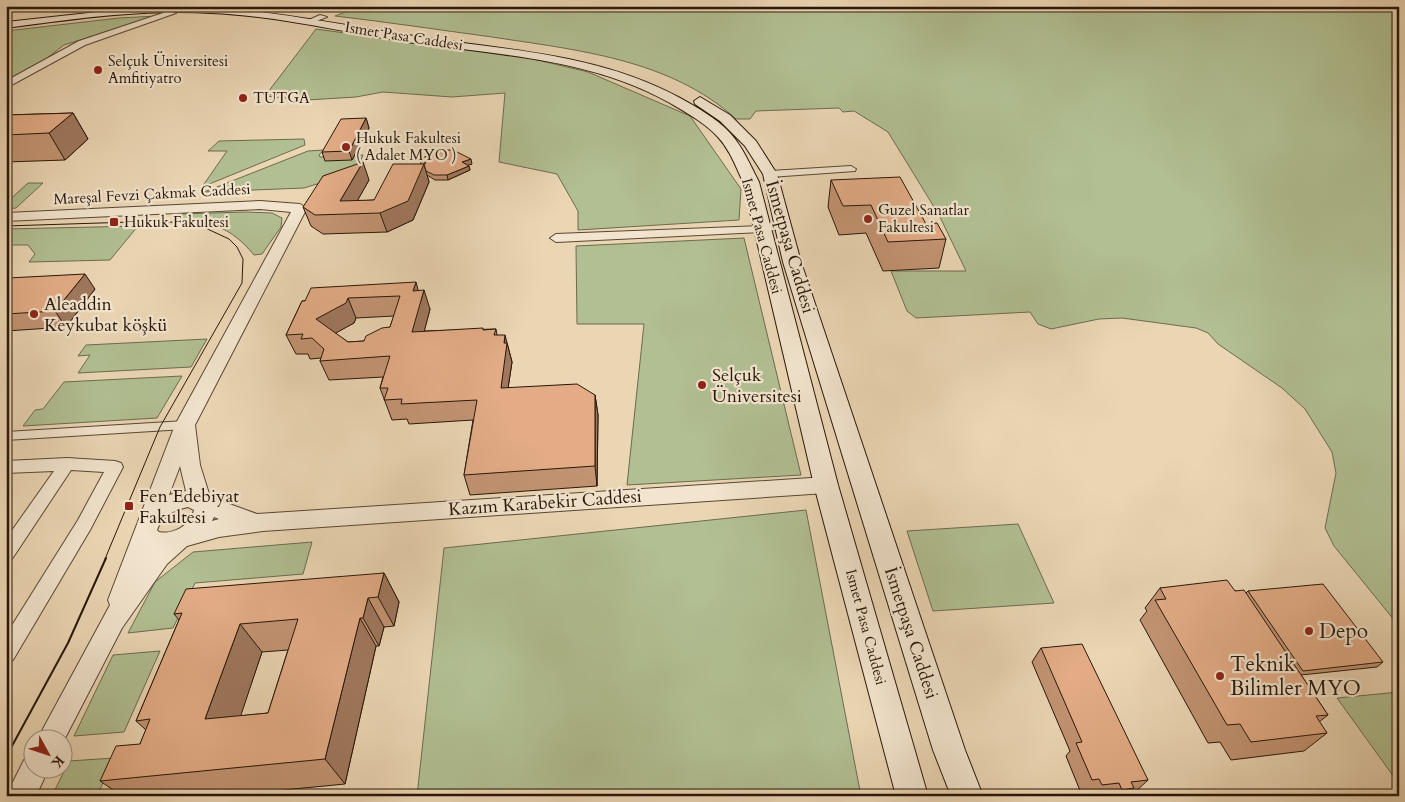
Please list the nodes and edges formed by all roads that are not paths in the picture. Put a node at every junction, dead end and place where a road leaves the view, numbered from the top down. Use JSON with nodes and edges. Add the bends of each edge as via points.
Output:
{"nodes":[{"id":1,"x":163,"y":6,"type":"edge"},
{"id":2,"x":223,"y":6,"type":"edge"},
{"id":3,"x":172,"y":13,"type":"dead end"},
{"id":4,"x":310,"y":13,"type":"edge"},
{"id":5,"x":6,"y":23,"type":"edge"},
{"id":6,"x":411,"y":34,"type":"junction"},
{"id":7,"x":6,"y":85,"type":"edge"},
{"id":8,"x":850,"y":169,"type":"dead end"},
{"id":9,"x":770,"y":174,"type":"junction"},
{"id":10,"x":6,"y":217,"type":"edge"},
{"id":11,"x":783,"y":225,"type":"junction"},
{"id":12,"x":762,"y":229,"type":"junction"},
{"id":13,"x":556,"y":238,"type":"dead end"},
{"id":14,"x":185,"y":425,"type":"junction"},
{"id":15,"x":6,"y":436,"type":"edge"},
{"id":16,"x":66,"y":464,"type":"junction"},
{"id":17,"x":6,"y":467,"type":"edge"},
{"id":18,"x":826,"y":485,"type":"junction"},
{"id":19,"x":202,"y":503,"type":"junction"},
{"id":20,"x":263,"y":522,"type":"junction"},
{"id":21,"x":146,"y":524,"type":"junction"},
{"id":22,"x":180,"y":539,"type":"junction"},
{"id":23,"x":6,"y":554,"type":"edge"},
{"id":24,"x":113,"y":620,"type":"junction"},
{"id":25,"x":6,"y":653,"type":"edge"},
{"id":26,"x":55,"y":730,"type":"edge"},
{"id":27,"x":29,"y":780,"type":"edge"},
{"id":28,"x":20,"y":796,"type":"edge"},
{"id":29,"x":912,"y":796,"type":"edge"},
{"id":30,"x":966,"y":796,"type":"edge"}],
"edges":[{"from":1,"to":5,"type":"main road","via":[[71,13]]},
{"from":2,"to":4,"type":"main road","name":"İsmetpaşa Caddesi"},
{"from":3,"to":7,"type":"street","via":[[82,43]]},
{"from":4,"to":5,"type":"main road","via":[[165,10]]},
{"from":4,"to":6,"type":"main road","name":"İsmetpaşa Caddesi"},
{"from":6,"to":9,"type":"main road","name":"İsmetpaşa Caddesi","via":[[577,55],[660,80],[693,96],[725,118],[751,144]]},
{"from":6,"to":12,"type":"main road","name":"Ismet Pasa Caddesi","via":[[558,58],[631,79],[671,97],[701,116],[728,140],[750,182]]},
{"from":8,"to":9,"type":"street"},
{"from":9,"to":11,"type":"main road","name":"İsmetpaşa Caddesi"},
{"from":10,"to":14,"type":"street","name":"Mareşal Fevzi Çakmak Caddesi","via":[[260,205],[300,208]]},
{"from":11,"to":12,"type":"street"},
{"from":11,"to":30,"type":"main road","name":"İsmetpaşa Caddesi","via":[[792,262]]},
{"from":12,"to":13,"type":"street"},
{"from":12,"to":18,"type":"main road","name":"Ismet Pasa Caddesi"},
{"from":14,"to":15,"type":"street"},
{"from":14,"to":19,"type":"street","via":[[196,492]]},
{"from":14,"to":21,"type":"street"},
{"from":16,"to":17,"type":"street"},
{"from":16,"to":23,"type":"street"},
{"from":16,"to":25,"type":"street","via":[[115,467],[84,525]]},
{"from":18,"to":20,"type":"street","name":"Kazım Karabekir Caddesi"},
{"from":18,"to":29,"type":"main road","name":"Ismet Pasa Caddesi"},
{"from":19,"to":20,"type":"street","name":"Kazım Karabekir Caddesi","via":[[241,519]]},
{"from":19,"to":21,"type":"street","name":"Kazım Karabekir Caddesi","via":[[188,499],[168,504]]},
{"from":19,"to":22,"type":"street","via":[[205,507],[203,520]]},
{"from":20,"to":22,"type":"street","via":[[219,528]]},
{"from":21,"to":22,"type":"street","via":[[145,532],[152,541],[161,543]]},
{"from":21,"to":24,"type":"street"},
{"from":22,"to":24,"type":"street","via":[[159,557]]},
{"from":24,"to":26,"type":"street"},
{"from":27,"to":28,"type":"street"}]}
